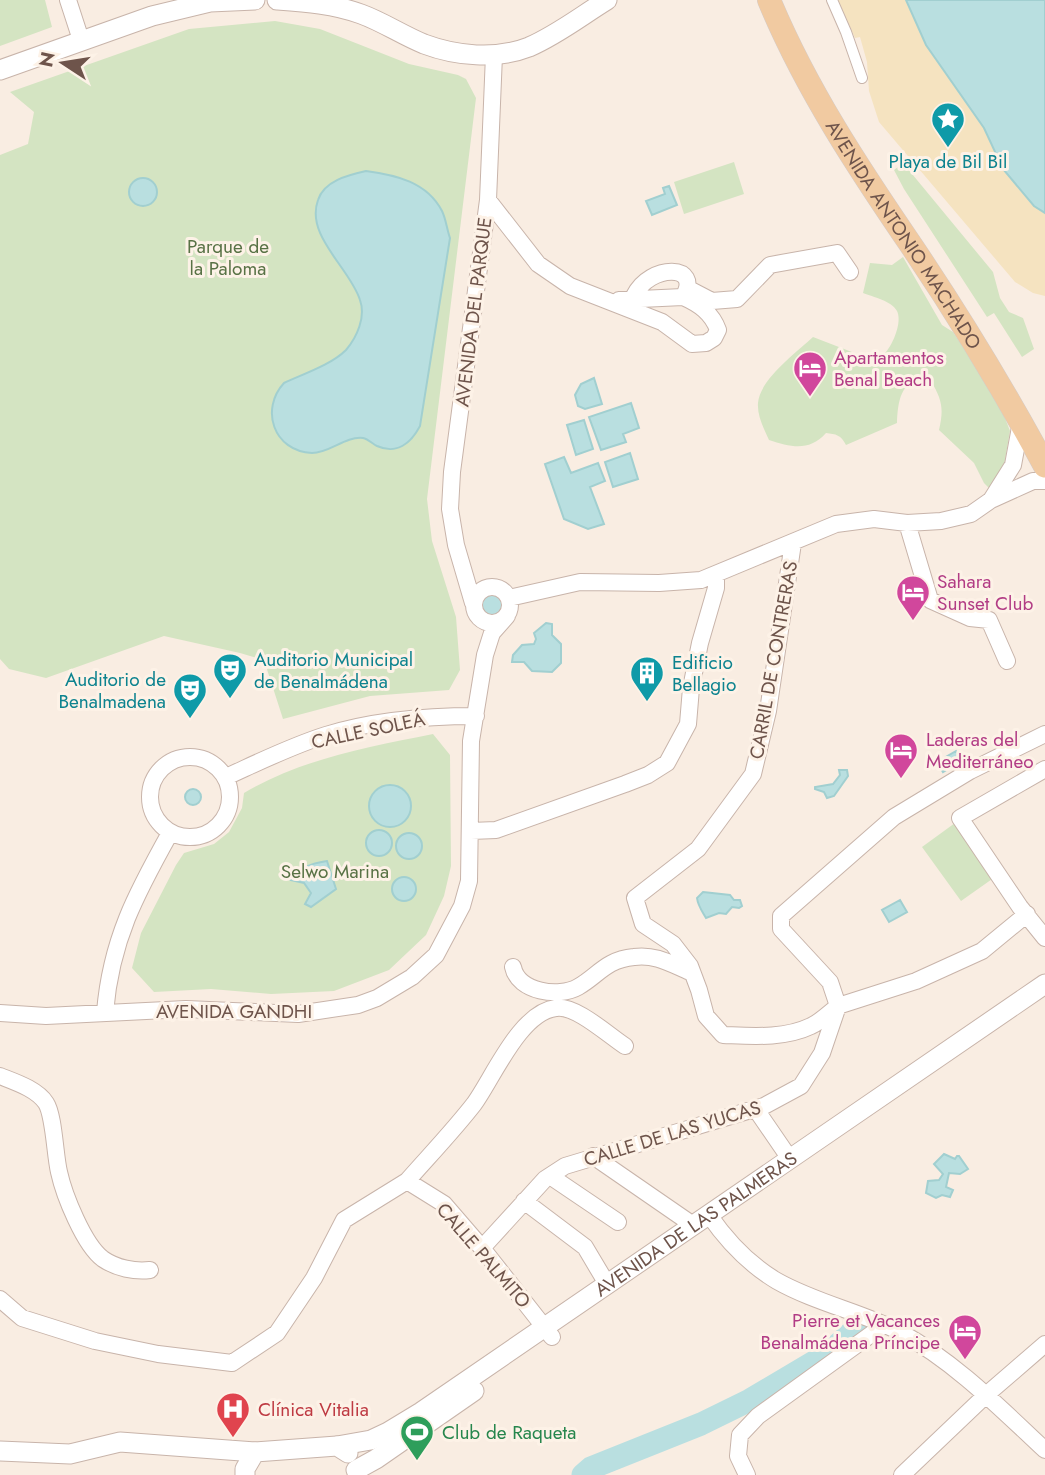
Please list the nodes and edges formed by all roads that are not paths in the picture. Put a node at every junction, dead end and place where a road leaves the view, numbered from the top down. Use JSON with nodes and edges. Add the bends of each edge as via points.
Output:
{"nodes":[{"id":1,"x":68,"y":0,"type":"edge"},
{"id":2,"x":255,"y":0,"type":"edge"},
{"id":3,"x":277,"y":0,"type":"edge"},
{"id":4,"x":607,"y":0,"type":"edge"},
{"id":5,"x":769,"y":0,"type":"edge"},
{"id":6,"x":787,"y":0,"type":"edge"},
{"id":7,"x":832,"y":0,"type":"edge"},
{"id":8,"x":81,"y":40,"type":"junction"},
{"id":9,"x":494,"y":55,"type":"junction"},
{"id":10,"x":0,"y":70,"type":"edge"},
{"id":11,"x":862,"y":78,"type":"dead end"},
{"id":12,"x":488,"y":200,"type":"junction"},
{"id":13,"x":850,"y":272,"type":"dead end"},
{"id":14,"x":685,"y":293,"type":"junction"},
{"id":15,"x":639,"y":299,"type":"junction"},
{"id":16,"x":606,"y":300,"type":"junction"},
{"id":17,"x":1021,"y":422,"type":"junction"},
{"id":18,"x":1045,"y":435,"type":"edge"},
{"id":19,"x":1045,"y":466,"type":"edge"},
{"id":20,"x":1045,"y":481,"type":"edge"},
{"id":21,"x":991,"y":500,"type":"junction"},
{"id":22,"x":907,"y":523,"type":"junction"},
{"id":23,"x":793,"y":543,"type":"junction"},
{"id":24,"x":716,"y":575,"type":"junction"},
{"id":25,"x":509,"y":598,"type":"junction"},
{"id":26,"x":478,"y":604,"type":"junction"},
{"id":27,"x":506,"y":616,"type":"junction"},
{"id":28,"x":485,"y":655,"type":"junction"},
{"id":29,"x":1007,"y":661,"type":"dead end"},
{"id":30,"x":476,"y":716,"type":"junction"},
{"id":31,"x":1045,"y":734,"type":"edge"},
{"id":32,"x":1045,"y":769,"type":"edge"},
{"id":33,"x":226,"y":777,"type":"junction"},
{"id":34,"x":471,"y":831,"type":"junction"},
{"id":35,"x":170,"y":833,"type":"junction"},
{"id":36,"x":1024,"y":911,"type":"junction"},
{"id":37,"x":1045,"y":938,"type":"edge"},
{"id":38,"x":513,"y":967,"type":"dead end"},
{"id":39,"x":693,"y":973,"type":"junction"},
{"id":40,"x":1045,"y":984,"type":"edge"},
{"id":41,"x":1045,"y":994,"type":"edge"},
{"id":42,"x":838,"y":1006,"type":"junction"},
{"id":43,"x":105,"y":1012,"type":"junction"},
{"id":44,"x":0,"y":1013,"type":"edge"},
{"id":45,"x":625,"y":1046,"type":"dead end"},
{"id":46,"x":0,"y":1076,"type":"edge"},
{"id":47,"x":755,"y":1108,"type":"junction"},
{"id":48,"x":593,"y":1156,"type":"junction"},
{"id":49,"x":790,"y":1159,"type":"junction"},
{"id":50,"x":550,"y":1176,"type":"junction"},
{"id":51,"x":407,"y":1181,"type":"junction"},
{"id":52,"x":524,"y":1201,"type":"junction"},
{"id":53,"x":705,"y":1221,"type":"junction"},
{"id":54,"x":618,"y":1222,"type":"dead end"},
{"id":55,"x":482,"y":1248,"type":"junction"},
{"id":56,"x":150,"y":1270,"type":"dead end"},
{"id":57,"x":607,"y":1284,"type":"junction"},
{"id":58,"x":0,"y":1299,"type":"edge"},
{"id":59,"x":884,"y":1325,"type":"junction"},
{"id":60,"x":548,"y":1332,"type":"junction"},
{"id":61,"x":1045,"y":1344,"type":"edge"},
{"id":62,"x":986,"y":1395,"type":"junction"},
{"id":63,"x":337,"y":1446,"type":"junction"},
{"id":64,"x":1045,"y":1450,"type":"edge"},
{"id":65,"x":0,"y":1451,"type":"edge"},
{"id":66,"x":221,"y":1451,"type":"junction"},
{"id":67,"x":255,"y":1452,"type":"junction"},
{"id":68,"x":245,"y":1472,"type":"edge"},
{"id":69,"x":354,"y":1472,"type":"edge"},
{"id":70,"x":747,"y":1475,"type":"edge"},
{"id":71,"x":902,"y":1475,"type":"edge"}],
"edges":[{"from":1,"to":8,"type":"street"},
{"from":2,"to":8,"type":"street","via":[[210,2]]},
{"from":3,"to":9,"type":"street","via":[[317,3],[360,14],[425,44]]},
{"from":4,"to":9,"type":"street","via":[[527,48]]},
{"from":5,"to":17,"type":"main road","name":"AVENIDA ANTONIO MACHADO","via":[[810,86],[856,164]]},
{"from":6,"to":18,"type":"main road","name":"AVENIDA ANTONIO MACHADO","via":[[823,80]]},
{"from":7,"to":11,"type":"street"},
{"from":8,"to":10,"type":"street"},
{"from":9,"to":12,"type":"street","name":"AVENIDA DEL PARQUE"},
{"from":12,"to":16,"type":"street","via":[[538,264],[570,285]]},
{"from":12,"to":26,"type":"street","name":"AVENIDA DEL PARQUE","via":[[450,509],[463,566]]},
{"from":13,"to":14,"type":"street","via":[[837,253],[769,265],[737,299],[712,301]]},
{"from":14,"to":15,"type":"street"},
{"from":14,"to":15,"type":"street","via":[[684,277],[663,271],[644,282],[634,296]]},
{"from":14,"to":16,"type":"street","via":[[714,320],[718,330],[706,343],[692,344],[662,322]]},
{"from":15,"to":16,"type":"street"},
{"from":17,"to":19,"type":"main road","name":"AVENIDA ANTONIO MACHADO"},
{"from":17,"to":21,"type":"street","via":[[1013,465]]},
{"from":20,"to":21,"type":"street","via":[[1033,481]]},
{"from":21,"to":22,"type":"street","via":[[971,514]]},
{"from":22,"to":23,"type":"street","via":[[874,519],[836,524]]},
{"from":22,"to":29,"type":"street","via":[[930,600],[970,618],[989,620]]},
{"from":23,"to":24,"type":"street"},
{"from":23,"to":39,"type":"street","name":"CARRIL DE CONTRERAS","via":[[768,711],[753,774],[698,849],[635,898],[643,924],[673,944]]},
{"from":24,"to":25,"type":"street","via":[[659,583],[580,582]]},
{"from":24,"to":34,"type":"street","via":[[691,688],[688,724],[667,763],[625,785],[496,830]]},
{"from":25,"to":26,"type":"street","via":[[495,587]]},
{"from":25,"to":27,"type":"street"},
{"from":26,"to":27,"type":"street","via":[[490,624]]},
{"from":26,"to":28,"type":"street","name":"AVENIDA GANDHI"},
{"from":27,"to":28,"type":"street","name":"AVENIDA GANDHI","via":[[492,633]]},
{"from":28,"to":30,"type":"street","name":"AVENIDA GANDHI"},
{"from":30,"to":33,"type":"street","name":"CALLE SOLEÁ","via":[[402,719],[327,734]]},
{"from":30,"to":34,"type":"street","name":"AVENIDA GANDHI","via":[[471,741]]},
{"from":31,"to":42,"type":"street","via":[[970,771],[894,817],[781,916],[781,929],[830,982]]},
{"from":32,"to":36,"type":"street","via":[[960,818]]},
{"from":33,"to":35,"type":"street","via":[[230,806],[222,823],[206,835],[188,838]]},
{"from":33,"to":35,"type":"street","via":[[205,759],[188,756],[159,771],[150,788],[150,805],[157,822]]},
{"from":34,"to":43,"type":"street","name":"AVENIDA GANDHI","via":[[469,881],[451,930],[436,955],[400,986],[377,998],[298,1014],[210,1009]]},
{"from":35,"to":43,"type":"street","via":[[122,927]]},
{"from":36,"to":37,"type":"street"},
{"from":36,"to":42,"type":"street","via":[[982,951],[916,981]]},
{"from":38,"to":39,"type":"street","via":[[522,982],[547,991],[576,988],[604,966],[635,956],[663,959]]},
{"from":39,"to":42,"type":"street","name":"CARRIL DE CONTRERAS","via":[[706,1016],[723,1035],[795,1032],[814,1025]]},
{"from":40,"to":49,"type":"street","name":"AVENIDA DE LAS PALMERAS"},
{"from":41,"to":53,"type":"street","name":"AVENIDA DE LAS PALMERAS"},
{"from":42,"to":47,"type":"street","name":"CALLE DE LAS YUCAS","via":[[822,1054],[801,1086]]},
{"from":43,"to":44,"type":"street","name":"AVENIDA GANDHI"},
{"from":45,"to":51,"type":"street","via":[[575,1011],[555,1008],[535,1018],[516,1035],[474,1104]]},
{"from":46,"to":56,"type":"street","via":[[39,1094],[48,1105],[65,1193],[96,1250],[103,1259],[136,1272]]},
{"from":47,"to":48,"type":"street","name":"CALLE DE LAS YUCAS"},
{"from":47,"to":49,"type":"street"},
{"from":48,"to":50,"type":"street","name":"CALLE DE LAS YUCAS"},
{"from":48,"to":53,"type":"street"},
{"from":49,"to":53,"type":"street","name":"AVENIDA DE LAS PALMERAS"},
{"from":50,"to":52,"type":"street","name":"CALLE DE LAS YUCAS"},
{"from":50,"to":54,"type":"street"},
{"from":51,"to":55,"type":"street","name":"CALLE PALMITO","via":[[444,1204]]},
{"from":51,"to":58,"type":"street","via":[[344,1220],[314,1278],[277,1333],[232,1363],[95,1341],[22,1318]]},
{"from":52,"to":55,"type":"street","name":"CALLE DE LAS YUCAS"},
{"from":52,"to":57,"type":"street","via":[[585,1247]]},
{"from":53,"to":57,"type":"street","name":"AVENIDA DE LAS PALMERAS"},
{"from":53,"to":59,"type":"street","via":[[778,1281]]},
{"from":53,"to":60,"type":"street","name":"AVENIDA DE LAS PALMERAS"},
{"from":55,"to":60,"type":"street","name":"CALLE PALMITO"},
{"from":57,"to":60,"type":"street","name":"AVENIDA DE LAS PALMERAS"},
{"from":59,"to":62,"type":"street","via":[[921,1345]]},
{"from":59,"to":70,"type":"street","via":[[758,1416],[740,1435],[738,1456]]},
{"from":60,"to":63,"type":"street","name":"AVENIDA DE LAS PALMERAS","via":[[388,1432]]},
{"from":60,"to":69,"type":"street","name":"AVENIDA DE LAS PALMERAS"},
{"from":61,"to":62,"type":"street"},
{"from":62,"to":64,"type":"street"},
{"from":62,"to":71,"type":"street"},
{"from":63,"to":67,"type":"street","name":"AVENIDA DE LAS PALMERAS"},
{"from":63,"to":69,"type":"street","via":[[352,1456]]},
{"from":65,"to":66,"type":"street","via":[[70,1454],[120,1442]]},
{"from":66,"to":67,"type":"street"},
{"from":66,"to":68,"type":"street"},
{"from":67,"to":68,"type":"street"}]}
